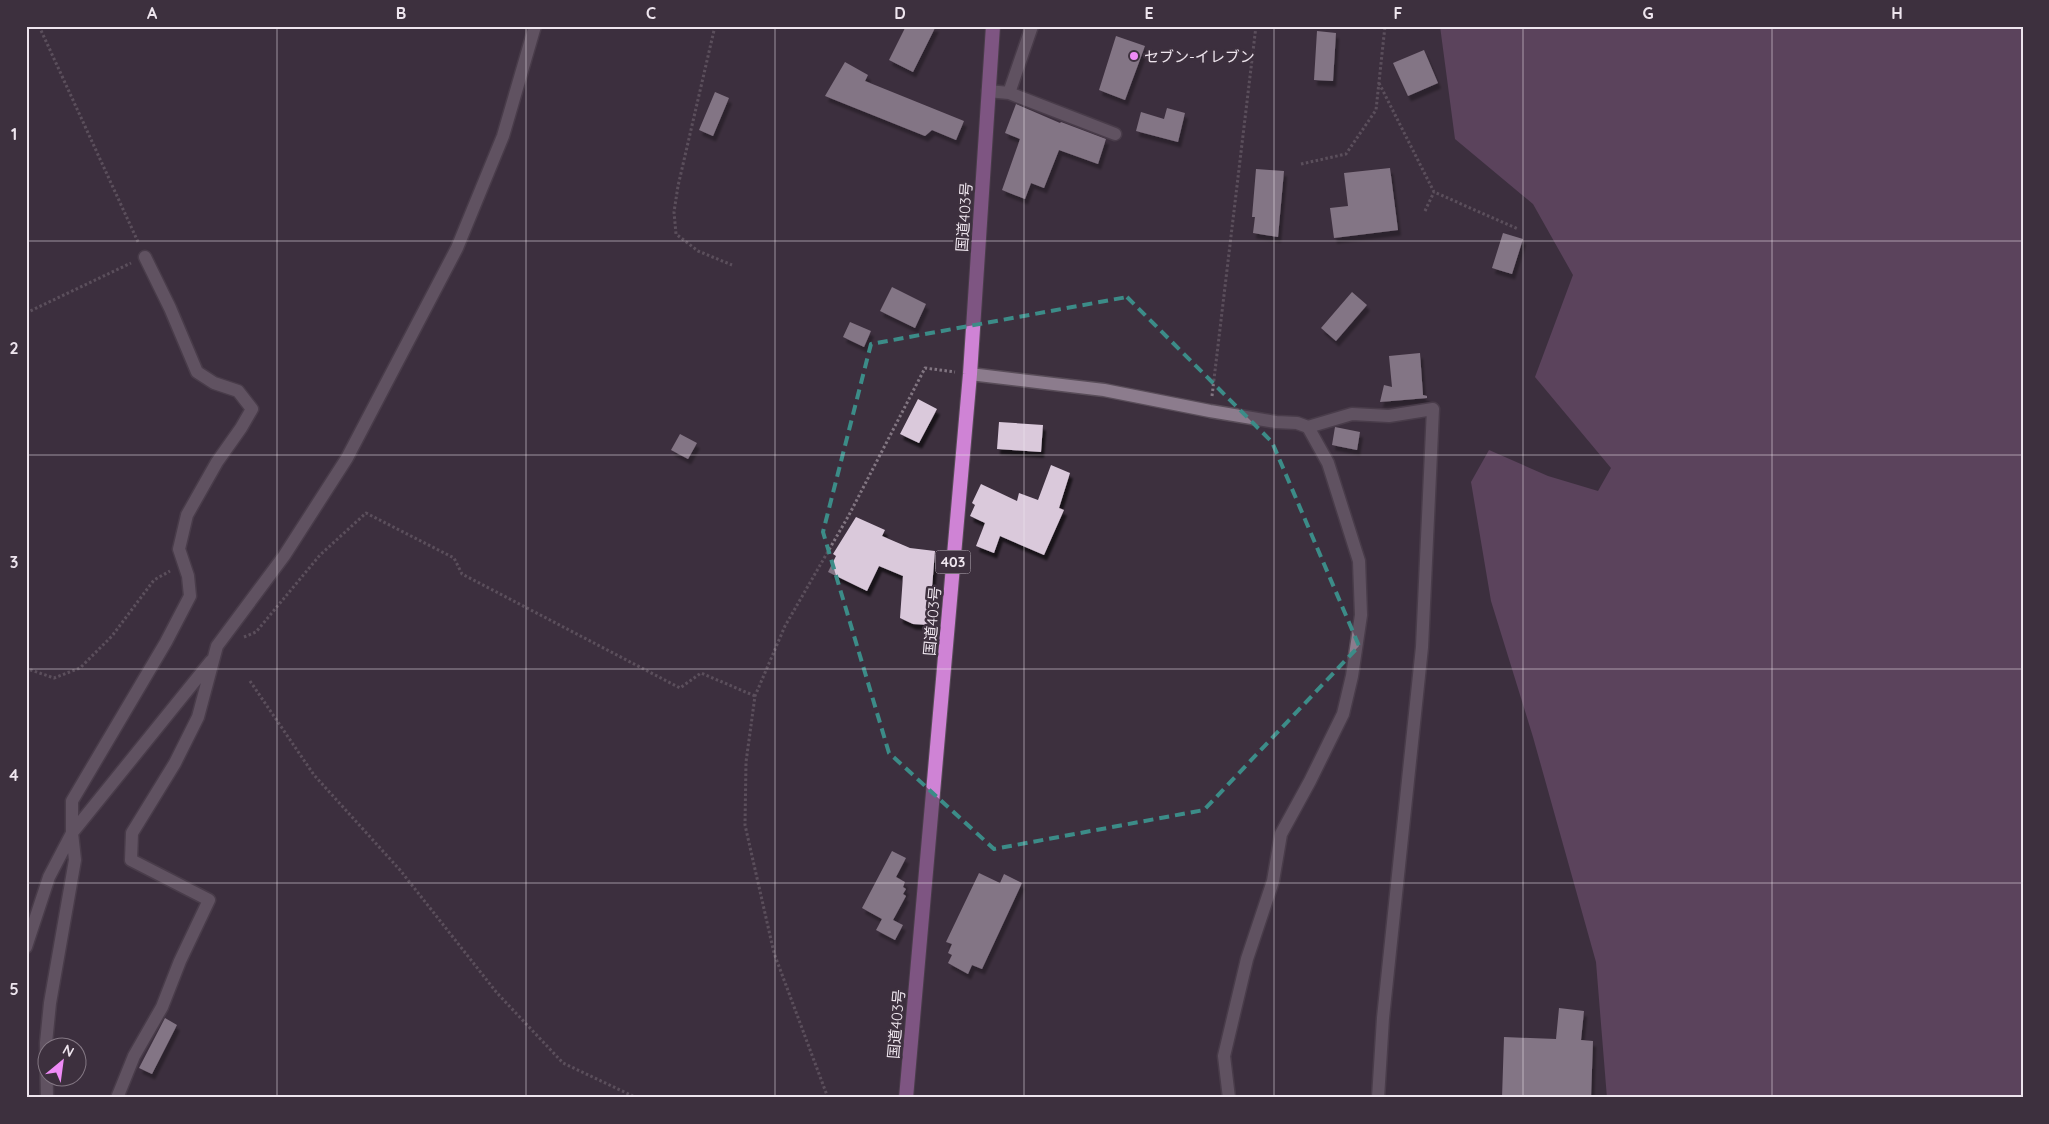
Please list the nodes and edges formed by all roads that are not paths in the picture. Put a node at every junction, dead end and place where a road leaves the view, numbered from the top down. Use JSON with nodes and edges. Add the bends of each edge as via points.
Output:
{"nodes":[{"id":1,"x":535,"y":26,"type":"edge"},
{"id":2,"x":993,"y":26,"type":"edge"},
{"id":3,"x":1032,"y":26,"type":"edge"},
{"id":4,"x":988,"y":91,"type":"junction"},
{"id":5,"x":1009,"y":93,"type":"junction"},
{"id":6,"x":1116,"y":134,"type":"dead end"},
{"id":7,"x":144,"y":257,"type":"road end"},
{"id":8,"x":970,"y":374,"type":"junction"},
{"id":9,"x":1308,"y":427,"type":"junction"},
{"id":10,"x":216,"y":652,"type":"junction"},
{"id":11,"x":72,"y":833,"type":"junction"},
{"id":12,"x":26,"y":947,"type":"edge"},
{"id":13,"x":47,"y":1098,"type":"edge"},
{"id":14,"x":117,"y":1098,"type":"edge"},
{"id":15,"x":906,"y":1098,"type":"edge"},
{"id":16,"x":1229,"y":1098,"type":"edge"},
{"id":17,"x":1378,"y":1098,"type":"edge"}],
"edges":[{"from":1,"to":10,"type":"street","via":[[503,136],[456,248],[423,314],[347,458],[284,556]]},
{"from":2,"to":4,"type":"highway","name":"国道403号","number":"403"},
{"from":3,"to":5,"type":"street"},
{"from":4,"to":5,"type":"street"},
{"from":4,"to":8,"type":"highway","name":"国道403号","number":"403"},
{"from":5,"to":6,"type":"street"},
{"from":7,"to":11,"type":"street","via":[[197,372],[214,383],[238,391],[252,409],[187,515],[179,549],[188,576],[190,596],[72,801]]},
{"from":8,"to":9,"type":"street","via":[[1104,390],[1276,422],[1297,422]]},
{"from":8,"to":15,"type":"highway","name":"国道403号","number":"403"},
{"from":9,"to":16,"type":"street","via":[[1328,463],[1359,562],[1361,616],[1343,714],[1281,834],[1273,881],[1247,959],[1224,1056]]},
{"from":9,"to":17,"type":"street","via":[[1352,414],[1389,416],[1433,409],[1422,647],[1382,1018]]},
{"from":10,"to":11,"type":"street"},
{"from":10,"to":14,"type":"street","via":[[198,717],[176,763],[132,833],[131,860],[209,900],[162,1008],[134,1056]]},
{"from":11,"to":12,"type":"street","via":[[49,877]]},
{"from":11,"to":13,"type":"street","via":[[75,860],[46,1043]]}]}
